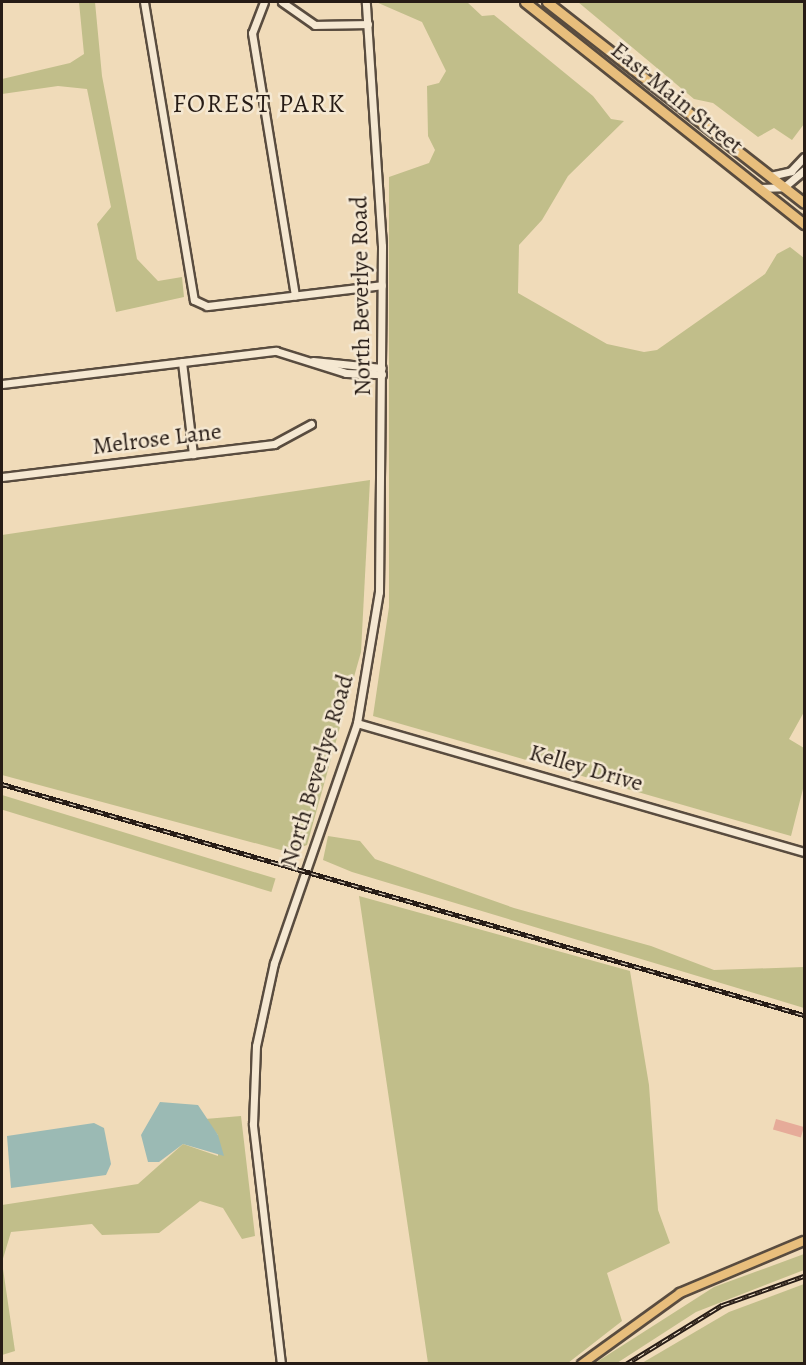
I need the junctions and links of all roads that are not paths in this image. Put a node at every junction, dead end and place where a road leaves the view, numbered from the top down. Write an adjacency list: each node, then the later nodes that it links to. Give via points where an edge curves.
1 (144, 2): 17 (street, via 192,296 198,304)
2 (264, 2): 17 (street, via 252,33)
3 (282, 2): 7 (street, via 315,25)
4 (366, 2): 7 (street, North Beverlye Road)
5 (525, 2): 13 (highway, East Main Street)
6 (546, 2): 10 (highway, East Main Street)
7 (368, 24): 16 (street, North Beverlye Road)
8 (804, 157): 10 (street, via 791,171)
9 (804, 170): 11 (street)
10 (770, 176): 12 (highway, East Main Street)
11 (797, 179): 12 (street); 14 (street)
12 (784, 187): 13 (street); 14 (highway, East Main Street)
13 (759, 188): 15 (highway, East Main Street)
14 (801, 200)
15 (804, 224)
16 (382, 285): 17 (street); 19 (street, North Beverlye Road)
17 (295, 295)
18 (182, 362): 19 (street, via 276,351 346,374); 20 (street); 22 (street)
19 (382, 371): 24 (street, North Beverlye Road, via 379,592)
20 (2, 384)
21 (311, 424): 22 (street, Melrose Lane, via 279,443)
22 (193, 454): 23 (street, Melrose Lane)
23 (2, 477)
24 (357, 723): 25 (street, Kelley Drive); 27 (street, North Beverlye Road, via 272,971 256,1047 254,1124)
25 (804, 852)
26 (804, 1241): 28 (main road, via 680,1293)
27 (281, 1364)
28 (582, 1364)

